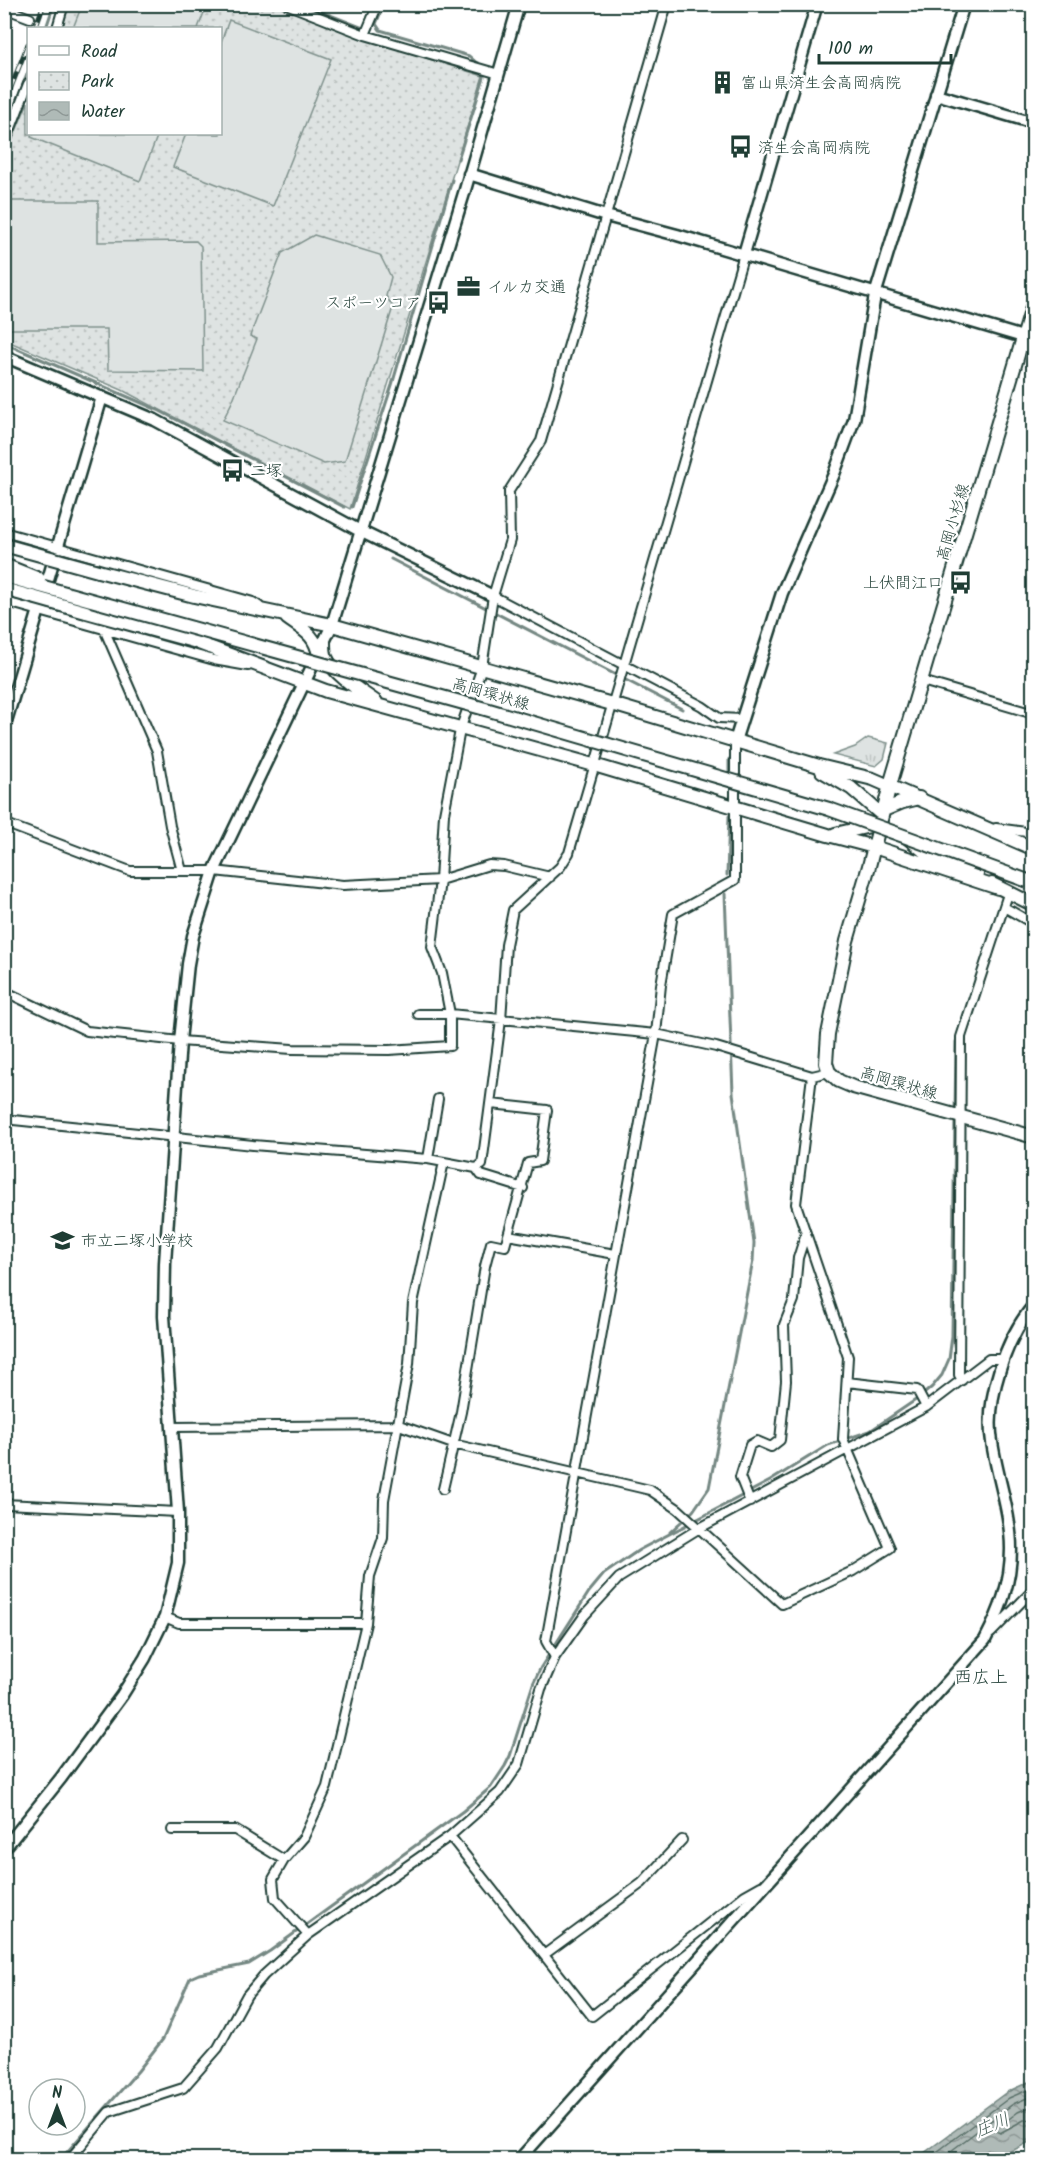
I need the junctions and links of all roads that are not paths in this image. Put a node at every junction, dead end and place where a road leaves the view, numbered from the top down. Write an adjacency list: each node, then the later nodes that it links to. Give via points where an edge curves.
1 (64, 4): 10 (street)
2 (286, 4): 11 (street)
3 (378, 4): 11 (street)
4 (519, 4): 12 (street)
5 (667, 4): 18 (street)
6 (817, 4): 19 (street)
7 (964, 4): 14 (street)
8 (4, 8): 9 (street)
9 (30, 18)
10 (57, 27)
11 (367, 30): 12 (street)
12 (499, 74): 17 (street)
13 (27, 87): 16 (street)
14 (936, 94): 15 (street); 20 (street)
15 (1034, 123)
16 (4, 146)
17 (469, 174): 18 (street); 26 (street)
18 (606, 216): 19 (street); 32 (street, via 541,441 509,491 510,540)
19 (744, 255): 20 (street); 41 (street)
20 (876, 295): 22 (street); 49 (street, via 854,420 782,593)
21 (1034, 301): 22 (main road, 高岡小杉線)
22 (1028, 337): 44 (main road, 高岡小杉線)
23 (4, 356): 24 (street)
24 (102, 397): 26 (street, via 155,420); 28 (street)
25 (4, 532): 28 (street)
26 (362, 532): 32 (street); 37 (street)
27 (4, 545): 36 (main road, bridge, via 194,596)
28 (58, 548): 35 (street); 36 (street, via 253,602)
29 (4, 565): 34 (main road, 高岡環状線, bridge)
30 (4, 576): 34 (main road, 高岡環状線, bridge)
31 (4, 589): 34 (main road, bridge)
32 (493, 596): 41 (street); 42 (street)
33 (4, 601): 35 (street)
34 (88, 606): 43 (main road); 69 (main road, 高岡環状線, bridge, via 489,710 830,809)
35 (40, 610): 38 (street); 50 (street)
36 (278, 614): 37 (main road); 40 (main road, via 308,633 316,642)
37 (332, 625): 39 (street); 42 (main road)
38 (104, 629): 43 (street, via 214,660); 65 (street, via 157,750)
39 (324, 642): 40 (street); 47 (main road, via 325,656 336,670)
40 (319, 655): 45 (street)
41 (622, 665): 46 (street); 49 (street, via 719,717)
42 (482, 667): 46 (main road); 51 (street)
43 (265, 669): 45 (main road)
44 (922, 681): 48 (street); 55 (main road, 高岡小杉線)
45 (306, 683): 47 (main road); 66 (street)
46 (612, 704): 52 (main road); 54 (street)
47 (387, 709): 51 (main road)
48 (1034, 714)
49 (742, 719): 52 (street)
50 (4, 728)
51 (460, 730): 54 (main road); 68 (street, via 444,814)
52 (735, 741): 53 (main road); 57 (street)
53 (811, 764): 55 (main road); 58 (main road, via 851,788)
54 (594, 765): 57 (main road); 67 (street, via 568,853)
55 (890, 785): 56 (main road); 58 (main road)
56 (919, 798): 58 (main road, via 903,802); 60 (main road)
57 (734, 807): 62 (main road); 78 (street, via 735,880 673,914)
58 (882, 817): 62 (main road); 64 (main road); 70 (main road, via 924,851)
59 (4, 823): 65 (street, via 130,871)
60 (982, 827): 61 (street); 63 (main road)
61 (1034, 832)
62 (828, 835): 64 (main road)
63 (1033, 846)
64 (874, 847): 70 (main road); 80 (main road, via 847,940 828,1034)
65 (182, 871): 66 (street)
66 (214, 871): 68 (street, via 343,885); 79 (street, via 193,936)
67 (550, 877): 68 (street, via 489,866); 77 (street, via 513,910 506,945)
68 (440, 880): 76 (street, via 432,947)
69 (1032, 883)
70 (1003, 891): 71 (main road); 72 (street)
71 (1034, 905)
72 (1004, 907): 73 (street); 84 (street, via 961,1037)
73 (1034, 924)
74 (4, 991): 79 (street, via 87,1031)
75 (418, 1014): 76 (street)
76 (450, 1014): 77 (street); 79 (street, via 450,1046 292,1049)
77 (501, 1020): 78 (street); 83 (street)
78 (656, 1034): 81 (street, via 716,1047); 94 (street)
79 (180, 1041): 86 (street)
80 (829, 1072): 81 (street); 84 (main road, 高岡環状線, via 853,1087)
81 (812, 1076): 92 (street, via 796,1204)
82 (438, 1099): 88 (street)
83 (491, 1104): 90 (street, via 482,1166); 91 (street, via 547,1110 540,1161 528,1163)
84 (960, 1116): 87 (main road, 高岡環状線); 97 (street)
85 (4, 1119): 86 (street)
86 (173, 1137): 88 (street); 101 (street, via 164,1316)
87 (1034, 1137)
88 (428, 1159): 89 (street)
89 (444, 1162): 90 (street); 100 (street, via 412,1303 409,1364)
90 (476, 1168): 91 (street, via 482,1175)
91 (523, 1188): 93 (street)
92 (806, 1233): 98 (street, via 848,1357); 106 (street, via 798,1258 794,1300 784,1324 786,1381 780,1440 771,1447 757,1441 750,1445 740,1477)
93 (508, 1235): 94 (street); 102 (street, via 505,1246 491,1244 485,1266)
94 (615, 1254): 104 (street)
95 (1034, 1305): 96 (street)
96 (1004, 1359): 97 (street, via 989,1359); 113 (street, via 992,1408 991,1439 1009,1529 1010,1571 999,1614)
97 (962, 1380): 99 (street)
98 (847, 1382): 99 (street, via 917,1390); 103 (street, via 843,1440)
99 (927, 1407): 103 (street)
100 (399, 1425): 101 (street); 102 (street); 112 (street, via 384,1500 383,1538 370,1576)
101 (172, 1427): 108 (street)
102 (453, 1444): 104 (street); 105 (street)
103 (847, 1449): 106 (street); 109 (street, via 890,1548 853,1571 782,1604)
104 (576, 1472): 109 (street, via 650,1490); 114 (street, via 546,1641)
105 (443, 1489)
106 (750, 1502): 109 (street)
107 (4, 1504): 108 (street)
108 (178, 1512): 111 (street, via 178,1563)
109 (698, 1529): 114 (street, via 619,1578 584,1616)
110 (1034, 1589): 113 (street)
111 (165, 1617): 112 (street, via 179,1623); 118 (street, via 122,1695)
112 (366, 1623): 119 (street, via 327,1787 304,1837)
113 (985, 1640): 120 (street)
114 (555, 1657): 116 (street, via 541,1689 519,1764 500,1792)
115 (172, 1830): 119 (street, via 235,1830)
116 (450, 1836): 121 (street); 122 (street)
117 (682, 1840): 122 (street, via 642,1883)
118 (4, 1849)
119 (284, 1860): 121 (street, via 273,1879 275,1898)
120 (770, 1882): 122 (street, via 745,1895 592,2016); 124 (street)
121 (308, 1935): 123 (street, via 247,1995 218,2048 183,2088 109,2112)
122 (545, 1954)
123 (69, 2160)
124 (519, 2160)

